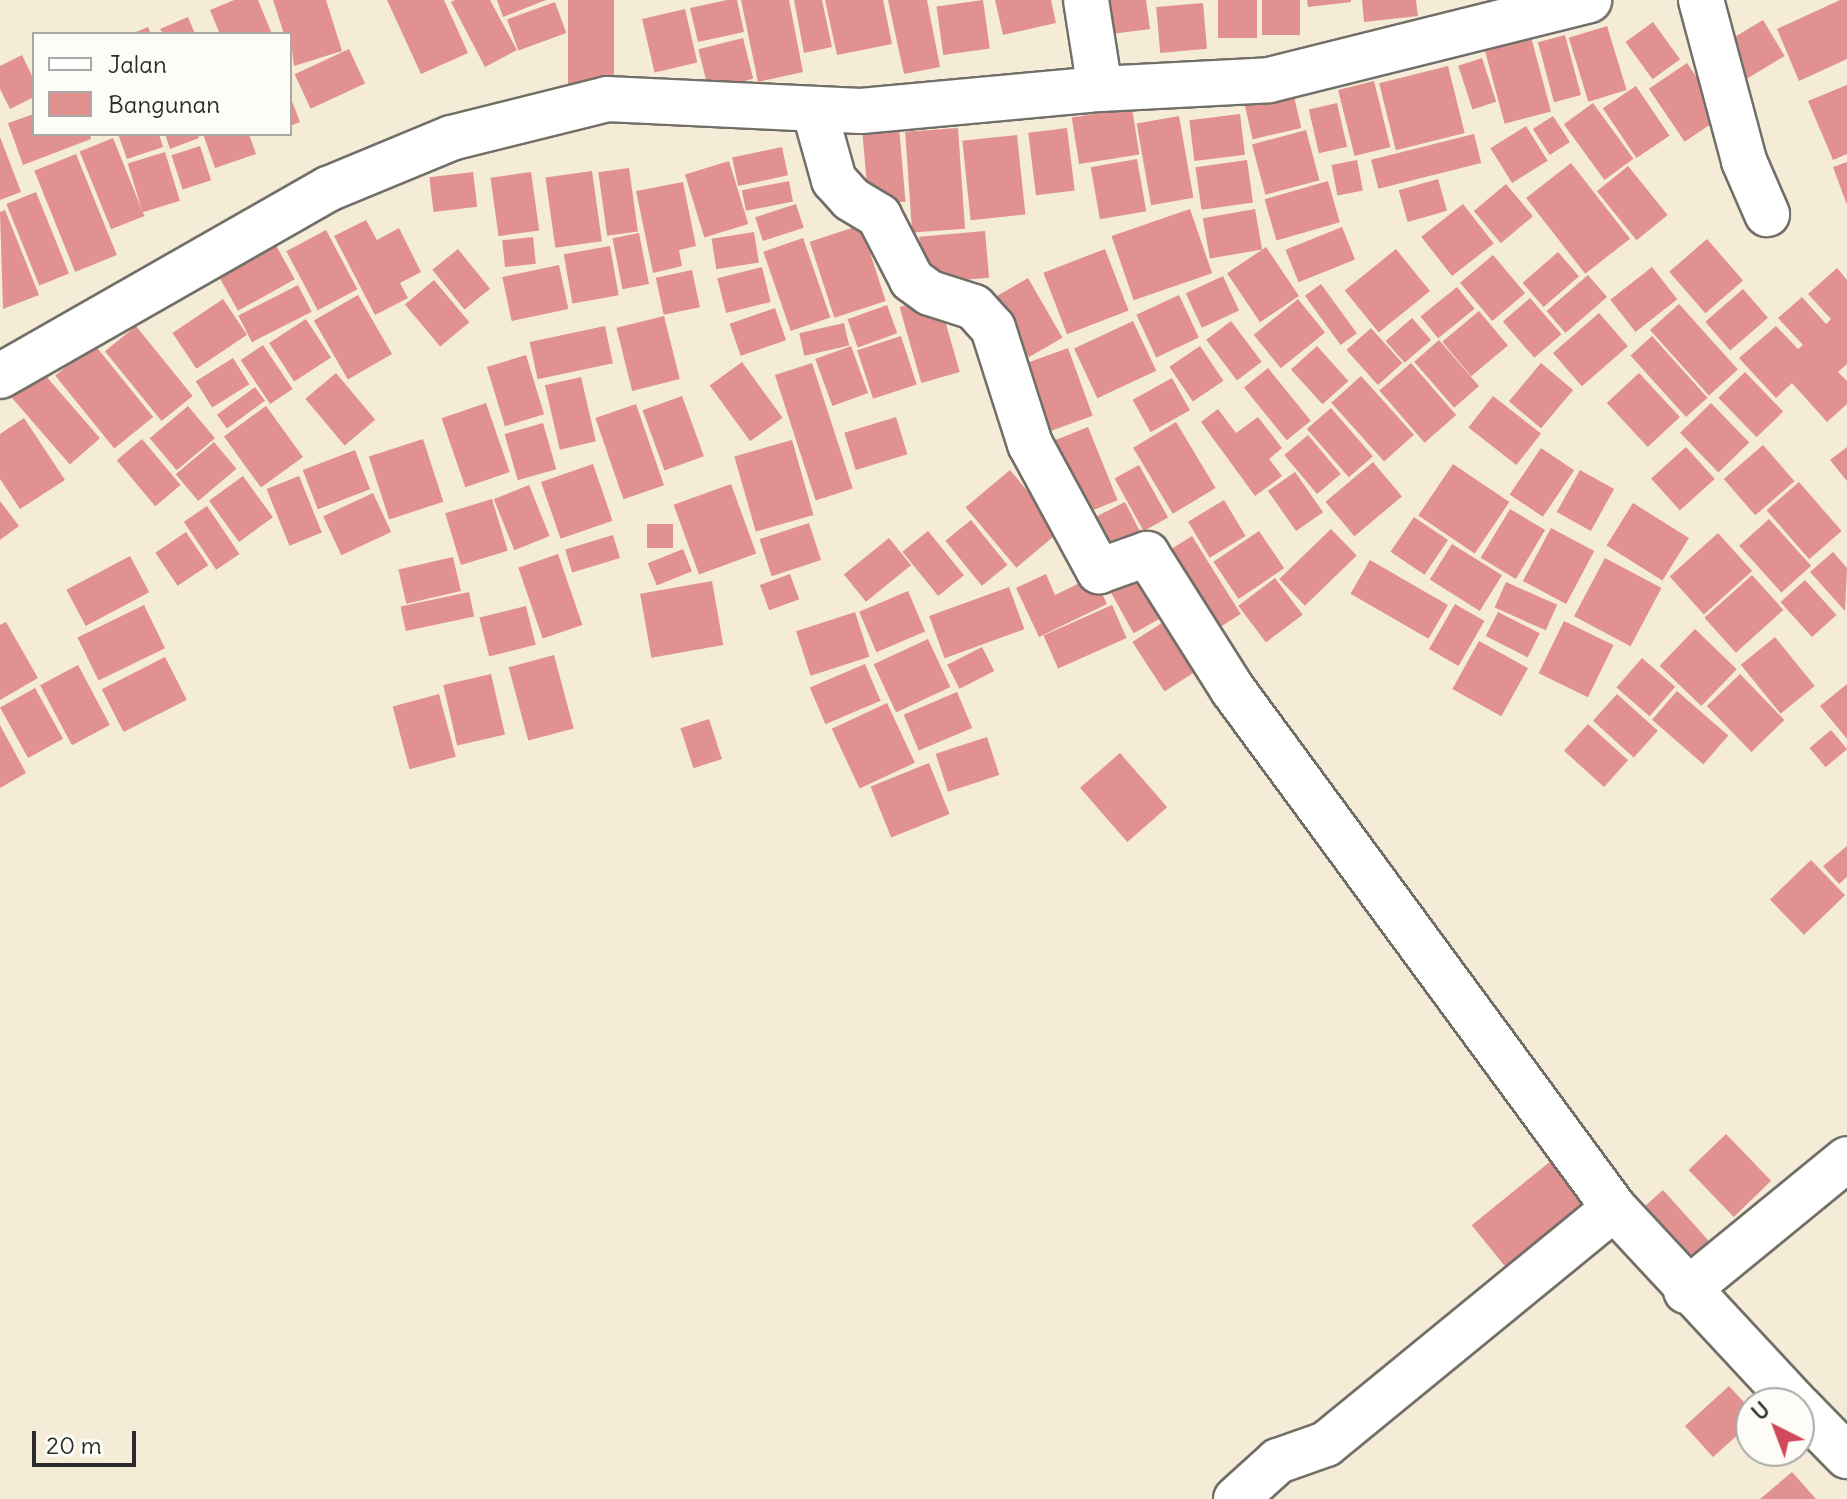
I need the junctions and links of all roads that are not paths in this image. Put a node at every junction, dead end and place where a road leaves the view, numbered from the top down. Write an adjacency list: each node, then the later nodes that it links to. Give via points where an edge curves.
1 (1086, 0): 4 (street)
2 (1589, 0): 4 (street, via 1269,80)
3 (1701, 0): 6 (street, via 1744,161)
4 (1100, 89): 5 (street, via 861,111)
5 (814, 109): 7 (street, via 607,99 451,138 328,189); 9 (street, via 834,180 851,199 879,216 912,280 930,293 974,307 993,328 1030,444 1099,571 1147,554 1233,690)
6 (1767, 214)
7 (0, 376)
8 (1847, 1159): 10 (street)
9 (1614, 1208): 10 (street); 14 (street, via 1326,1444 1278,1461)
10 (1686, 1291): 11 (street)
11 (1779, 1387)
12 (1815, 1423): 13 (street)
13 (1847, 1456)
14 (1236, 1499)

